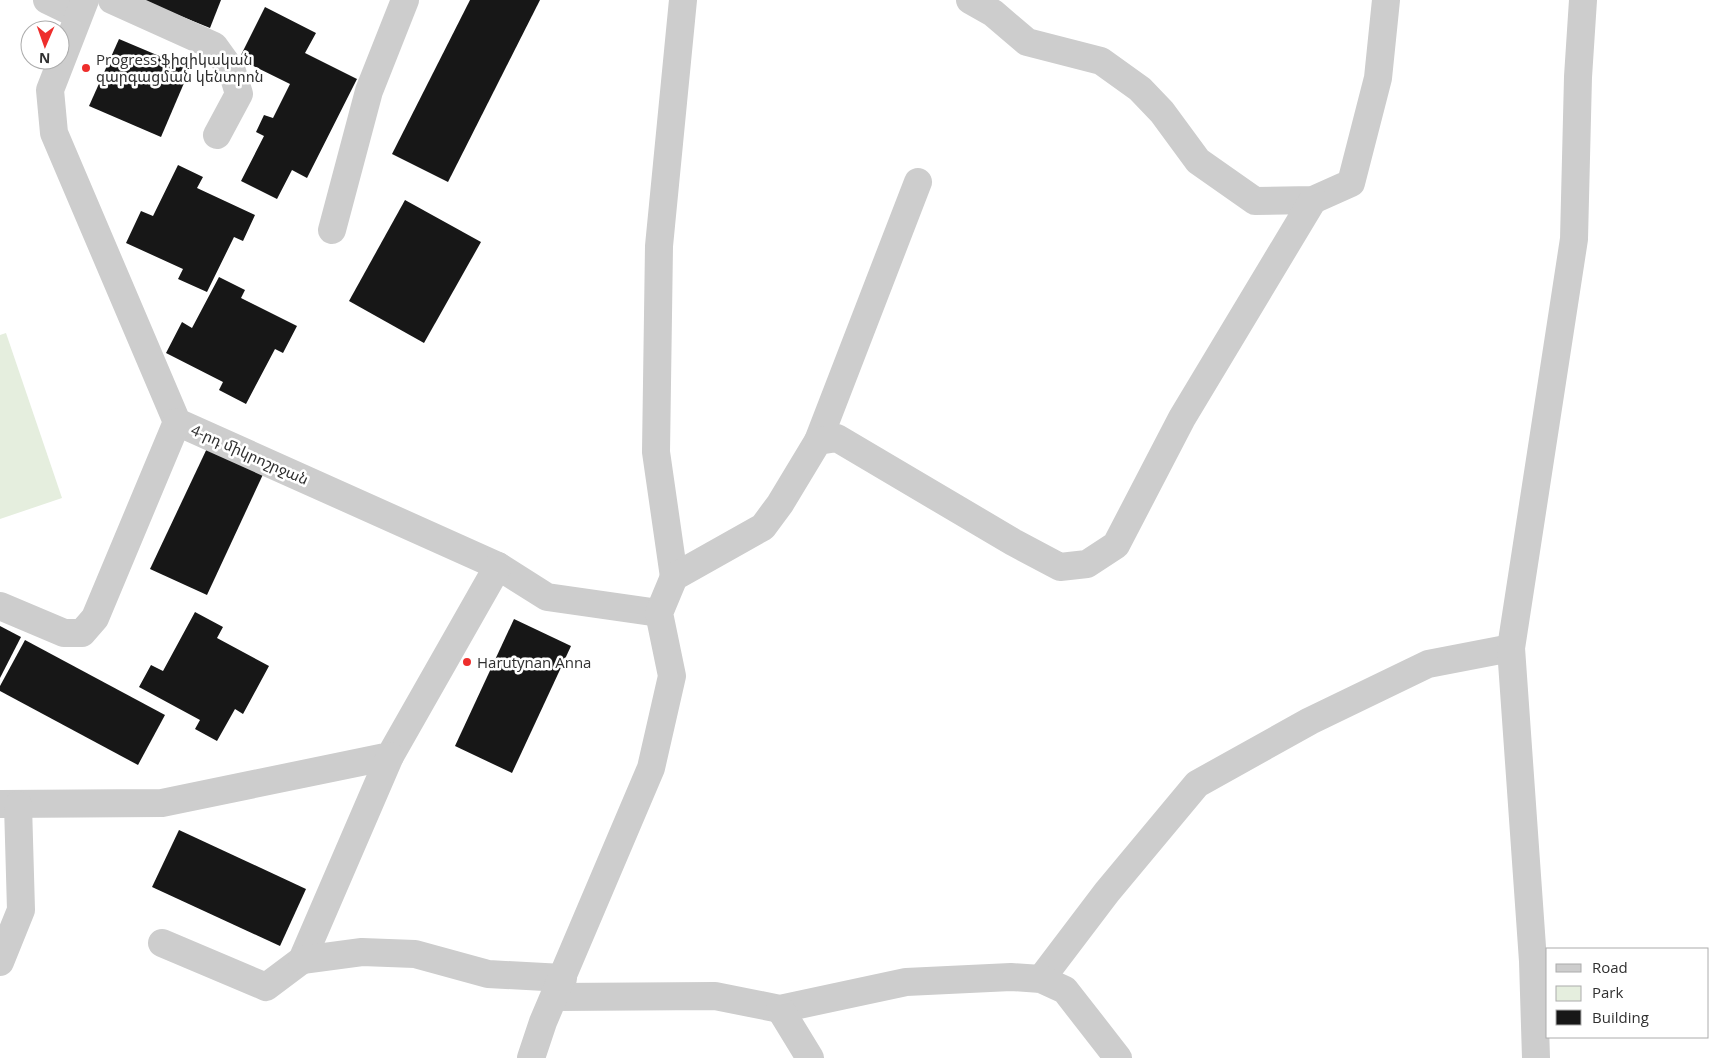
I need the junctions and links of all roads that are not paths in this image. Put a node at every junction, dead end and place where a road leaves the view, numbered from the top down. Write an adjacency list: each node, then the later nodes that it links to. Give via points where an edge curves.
1 (47, 0): 8 (street)
2 (112, 0): 9 (street, via 214,46 232,71 239,94)
3 (405, 0): 12 (street, via 369,91)
4 (683, 0): 16 (street, via 659,246 656,452)
5 (1386, 0): 11 (street, via 1378,78 1351,183)
6 (1584, 0): 19 (street, via 1578,77 1574,239)
7 (981, 6): 11 (street, via 1028,42 1101,61 1140,89 1198,160 1255,201)
8 (82, 7): 13 (street, 4-րդ միկրոշրջան, via 50,90 54,133)
9 (217, 135)
10 (918, 182): 14 (street)
11 (1314, 200): 14 (street, via 1182,418 1116,545 1087,564 1060,567 838,438)
12 (332, 230)
13 (177, 422): 15 (street, 4-րդ միկրոշրջան); 17 (street, via 95,618 82,633 64,633)
14 (818, 441): 16 (street, via 763,526)
15 (498, 566): 18 (street, 4-րդ միկրոշրջան, via 547,597); 20 (street)
16 (674, 577): 18 (street)
17 (0, 606)
18 (659, 613): 26 (street, via 672,676 651,768)
19 (1511, 648): 25 (street, via 1428,664 1310,721 1198,784 1107,892); 31 (street, via 1533,961)
20 (390, 756): 21 (street, via 162,803); 23 (street)
21 (9, 805): 24 (street, via 21,910)
22 (162, 943): 23 (street, via 266,987)
23 (302, 960): 26 (street, via 362,952 416,954 488,974)
24 (0, 962)
25 (1041, 979): 27 (street, via 1011,977 906,982); 30 (street, via 1065,990)
26 (559, 987): 27 (street, via 715,996); 28 (street)
27 (780, 1009): 29 (street)
28 (531, 1058)
29 (810, 1058)
30 (1118, 1058)
31 (1536, 1058)

